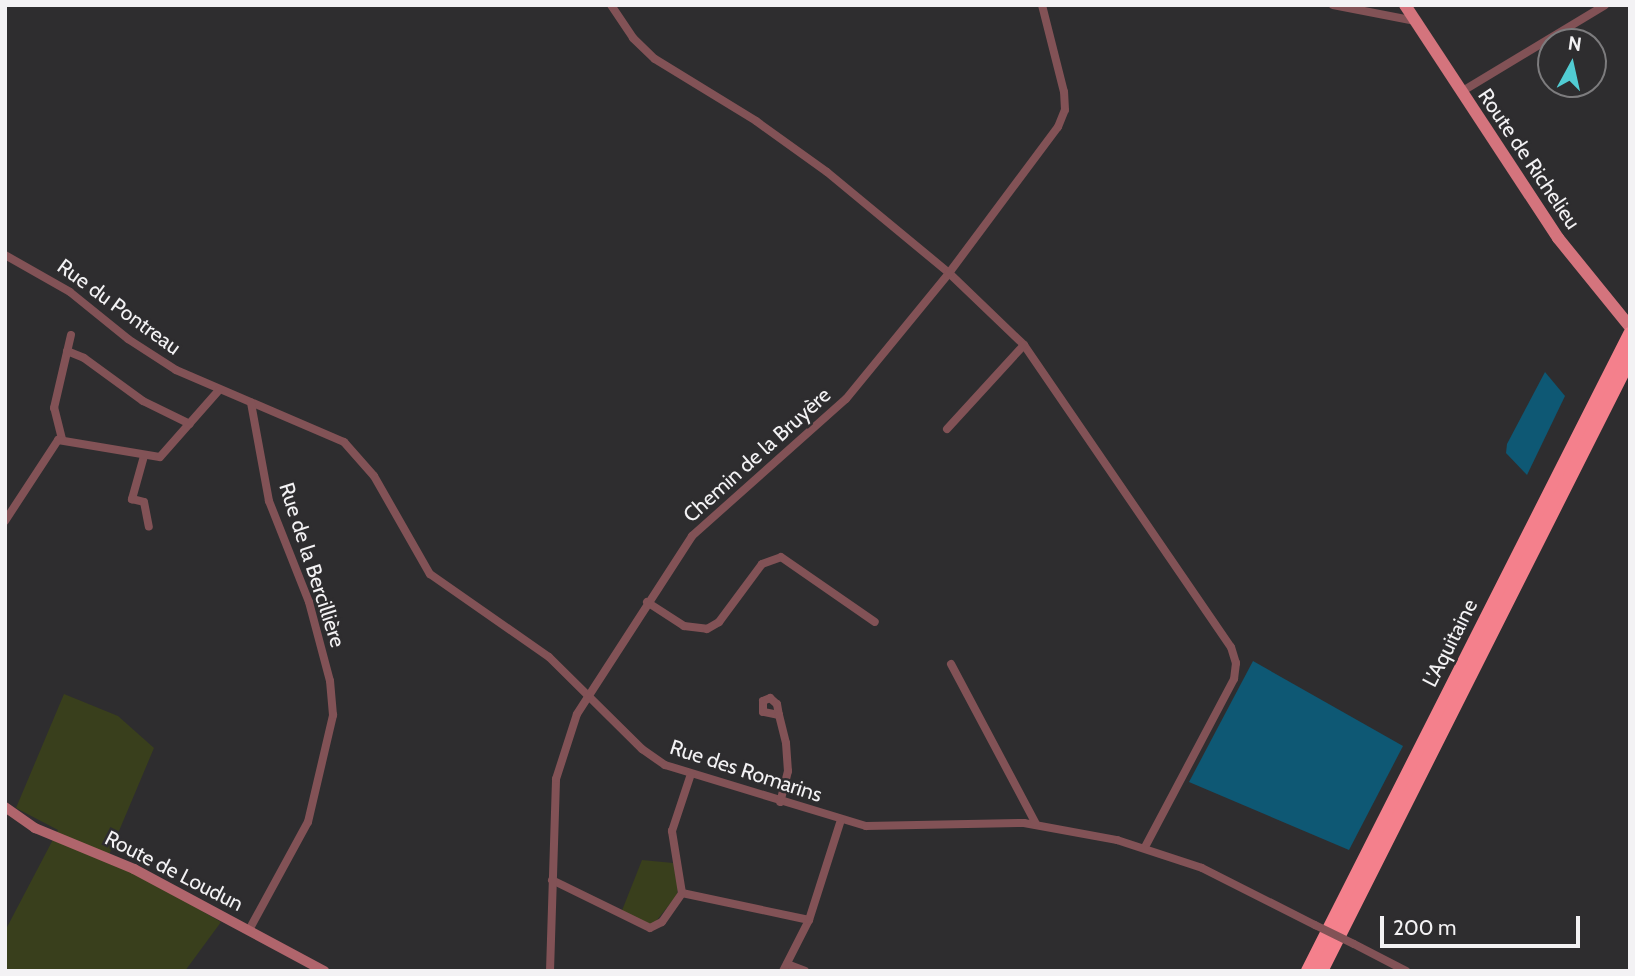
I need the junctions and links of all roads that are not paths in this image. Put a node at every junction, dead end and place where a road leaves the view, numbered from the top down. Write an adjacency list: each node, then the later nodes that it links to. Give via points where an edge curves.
1 (611, 5): 9 (street, via 633,38 655,59 800,152)
2 (1042, 5): 9 (street, Chemin de la Bruyère, via 1064,92 1063,119)
3 (1333, 5): 6 (street)
4 (1405, 5): 6 (main road, Route de Richelieu)
5 (1605, 5): 7 (street)
6 (1415, 21): 7 (main road, Route de Richelieu)
7 (1461, 92): 10 (main road, Route de Richelieu, via 1558,238)
8 (5, 255): 16 (street, Rue du Pontreau, via 70,292 162,362)
9 (949, 273): 13 (street); 24 (street, Chemin de la Bruyère, via 846,399 702,525)
10 (1630, 327)
11 (1630, 334): 43 (highway, L'Aquitaine)
12 (71, 335): 14 (street)
13 (1024, 345): 19 (street); 34 (street, via 1235,655 1234,678)
14 (67, 351): 18 (street, via 143,401); 20 (street, via 54,408)
15 (1630, 358): 44 (highway, L'Aquitaine)
16 (219, 390): 17 (street, Rue du Pontreau); 18 (street)
17 (251, 404): 27 (street, Rue des Romarins, via 344,442 374,476 430,574 541,651); 38 (street, Rue de la Bercillière, via 269,500 312,609 330,681 333,715 308,822)
18 (190, 424): 21 (street, via 164,455)
19 (947, 429)
20 (62, 439): 21 (street); 22 (street)
21 (144, 456): 23 (street, via 132,499 144,502)
22 (5, 521)
23 (149, 527)
24 (647, 602): 25 (street, via 684,626 707,629 719,622 762,564 781,557); 27 (street, Chemin de la Bruyère)
25 (876, 622)
26 (951, 664): 33 (street)
27 (589, 695): 29 (street, Rue des Romarins, via 649,755); 35 (street, Chemin de la Bruyère, via 571,727 555,779)
28 (779, 715): 30 (street, via 788,762)
29 (691, 774): 30 (street, Rue des Romarins); 36 (street, via 672,831)
30 (780, 802): 32 (street, Rue des Romarins)
31 (5, 807): 38 (main road, Route de Loudun, via 47,833 117,860)
32 (841, 820): 33 (street, Rue des Romarins, via 880,827); 37 (street)
33 (1036, 824): 34 (street, Rue des Romarins)
34 (1146, 847): 45 (street, Rue des Romarins, bridge, via 1202,869)
35 (552, 880): 36 (street, via 650,928 662,922); 41 (street, Chemin de la Bruyère)
36 (682, 893): 37 (street)
37 (809, 920): 39 (street)
38 (249, 930): 40 (main road, Route de Loudun)
39 (785, 968): 42 (street)
40 (324, 971)
41 (550, 971)
42 (805, 971)
43 (1308, 971)
44 (1321, 971)
45 (1406, 971)

